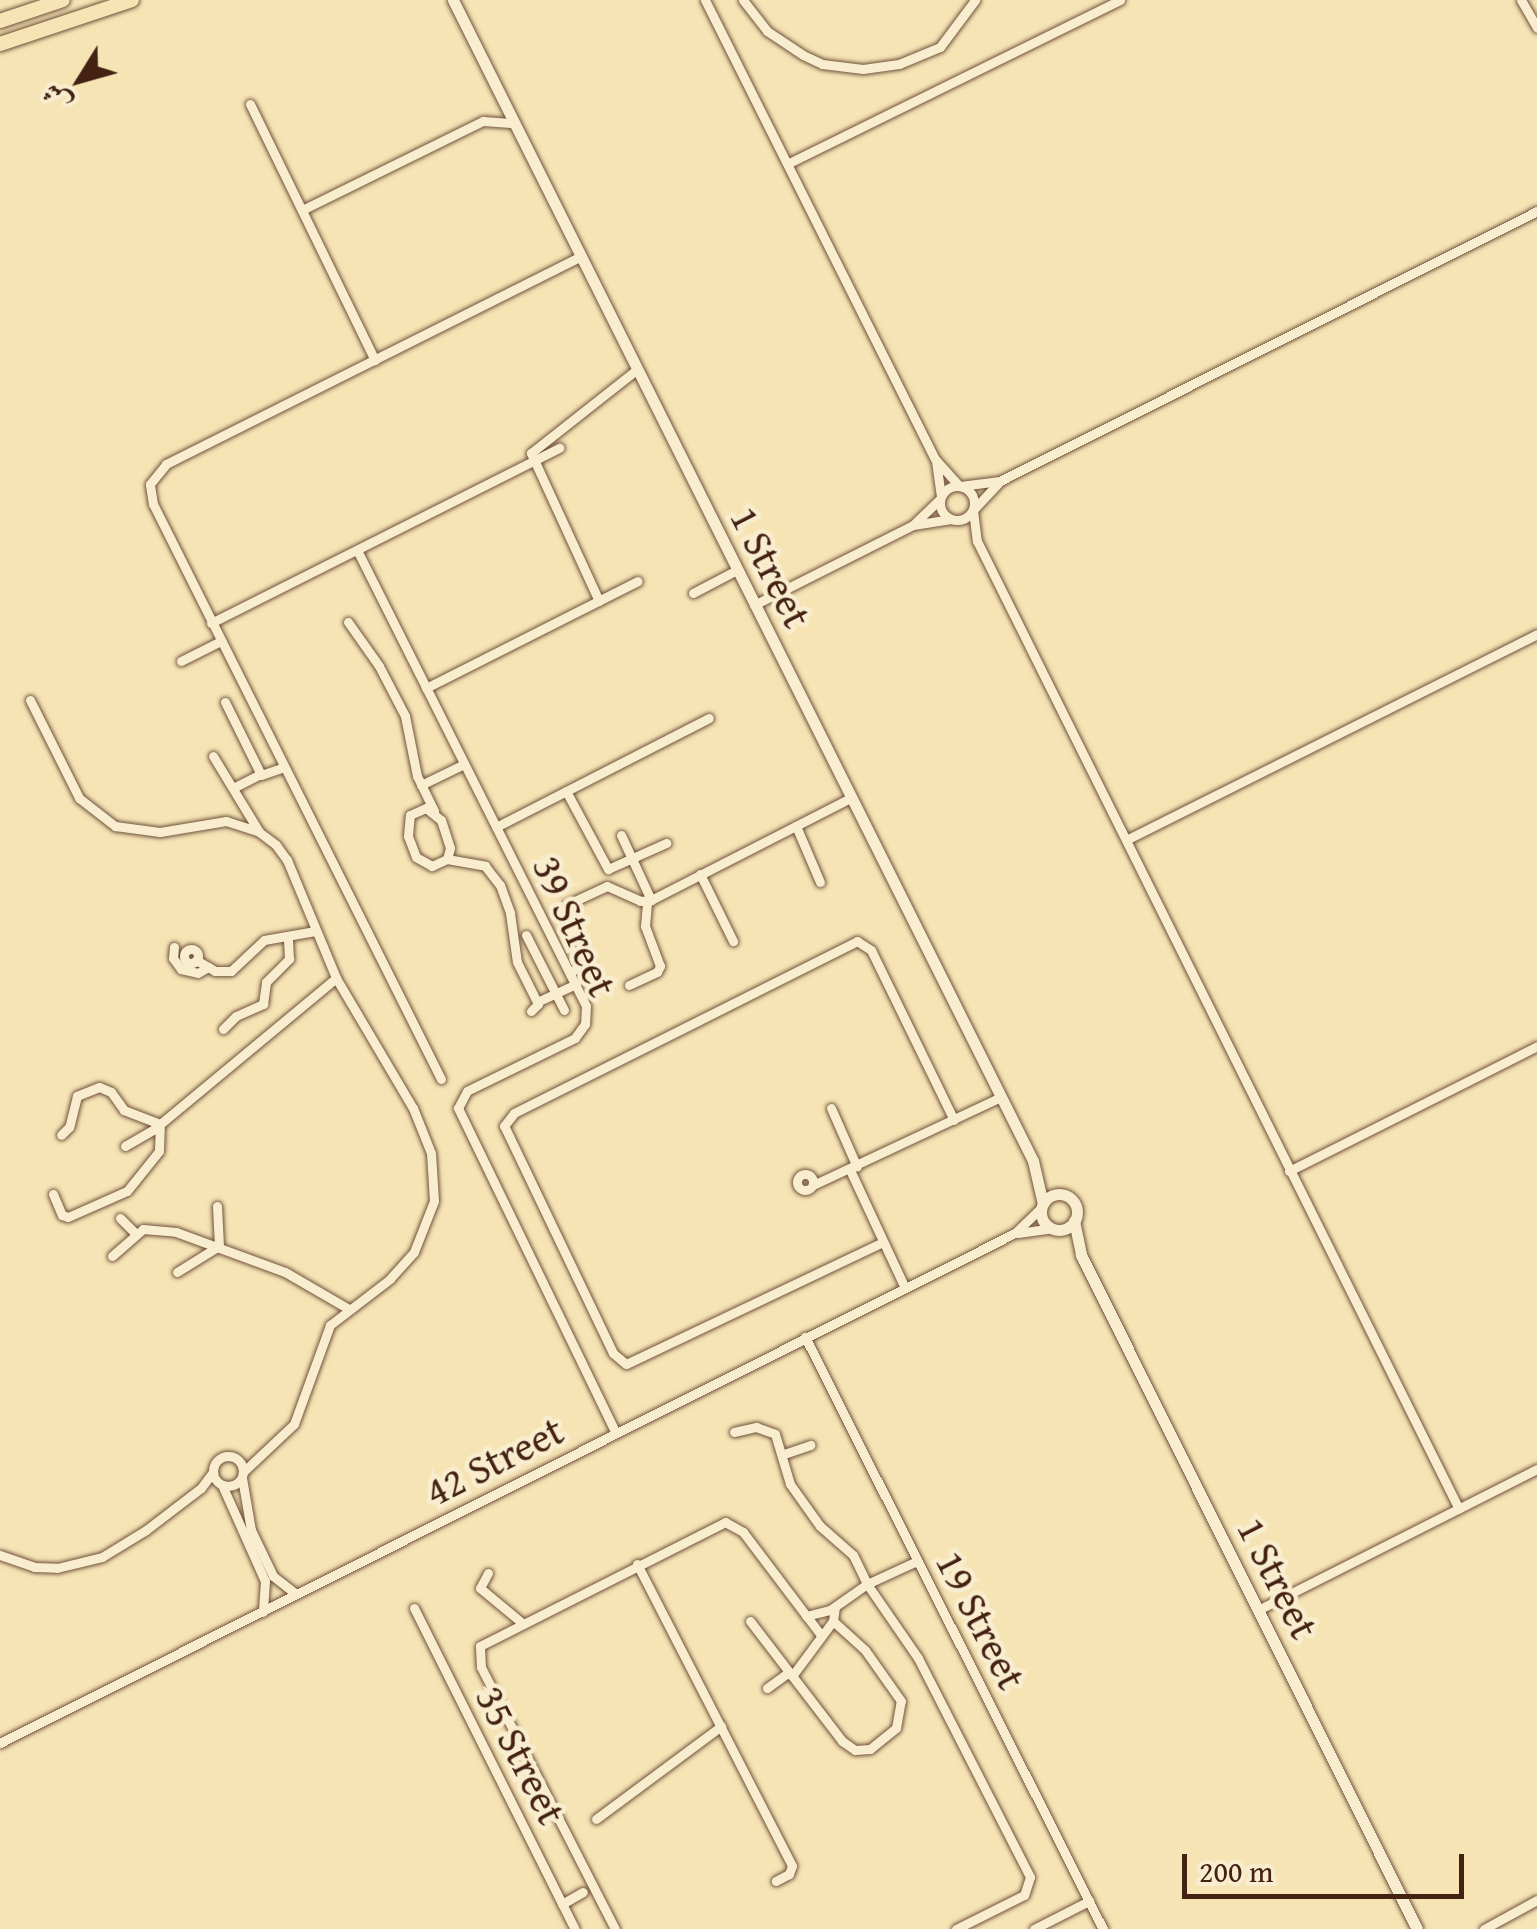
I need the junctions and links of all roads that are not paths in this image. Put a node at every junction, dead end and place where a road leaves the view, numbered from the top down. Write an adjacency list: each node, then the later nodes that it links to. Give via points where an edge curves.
1 (64, 0): 9 (main road)
2 (132, 0): 11 (main road)
3 (453, 0): 13 (street, 1 Street)
4 (704, 0): 14 (street)
5 (742, 0): 6 (street, via 767,30 803,56 863,69 940,48)
6 (974, 0)
7 (1120, 0): 14 (street)
8 (1521, 0): 10 (street)
9 (0, 21)
10 (1537, 28)
11 (0, 44)
12 (250, 104): 15 (street)
13 (514, 123): 15 (street, via 483,121); 17 (street, 1 Street)
14 (789, 163): 21 (street)
15 (302, 210): 18 (street)
16 (1537, 211): 23 (street)
17 (580, 257): 18 (street); 19 (street, 1 Street)
18 (375, 360): 37 (street, via 162,466 152,477 150,498)
19 (636, 370): 22 (street, via 536,446); 31 (street, 1 Street)
20 (559, 448): 22 (street)
21 (935, 459): 24 (street); 25 (street)
22 (532, 462): 30 (street); 34 (street)
23 (1000, 481): 24 (street); 26 (street)
24 (960, 486): 25 (street); 26 (street, via 972,494)
25 (941, 497): 27 (street); 28 (street)
26 (974, 509): 27 (street, via 964,519); 29 (street)
27 (951, 519): 28 (street); 29 (street)
28 (913, 525): 35 (street)
29 (977, 541): 59 (street)
30 (356, 550): 37 (street); 41 (street, 39 Street)
31 (736, 570): 33 (street); 35 (street, 1 Street)
32 (638, 582): 34 (street)
33 (693, 593)
34 (599, 601): 41 (street)
35 (754, 605): 52 (street, 1 Street)
36 (348, 622): 49 (street, via 405,716)
37 (212, 623): 39 (street)
38 (1537, 634): 59 (street)
39 (221, 641): 40 (street); 47 (street)
40 (181, 662)
41 (426, 688): 46 (street, 39 Street)
42 (30, 700): 57 (street, via 79,798 115,826 160,832 226,822)
43 (225, 702): 48 (street)
44 (709, 718): 51 (street)
45 (213, 756): 50 (street)
46 (464, 764): 49 (street); 56 (street, 39 Street)
47 (284, 767): 48 (street); 79 (street)
48 (260, 774): 50 (street)
49 (421, 785): 53 (street); 54 (street)
50 (235, 786): 57 (street)
51 (566, 791): 56 (street); 62 (street, via 606,868)
52 (850, 798): 55 (street); 80 (street, 1 Street)
53 (434, 811): 54 (street); 61 (street, via 447,833)
54 (410, 815): 61 (street, via 416,857 432,866)
55 (796, 826): 63 (street); 64 (street)
56 (496, 827): 71 (street, 39 Street)
57 (259, 832): 66 (street, via 287,860)
58 (621, 835): 62 (street)
59 (1128, 839): 88 (street)
60 (666, 843): 62 (street)
61 (448, 859): 75 (street, via 474,861 494,874 534,1006)
62 (632, 860): 65 (street)
63 (700, 874): 65 (street); 69 (street)
64 (820, 882)
65 (649, 900): 71 (street, via 607,886 566,905 589,962); 74 (street, via 645,926 660,966)
66 (316, 931): 68 (street); 72 (street)
67 (526, 935): 75 (street)
68 (288, 936): 70 (street, via 264,940 230,972); 77 (street, via 289,958 266,982 263,1004)
69 (733, 940)
70 (208, 967): 70 (street, via 198,973 181,969 173,946 194,950)
71 (570, 972): 73 (street, 39 Street)
72 (336, 978): 83 (street); 105 (street, via 424,1129 435,1177 430,1219 414,1252 390,1279)
73 (576, 984): 75 (street); 108 (street, 39 Street, via 586,1006 581,1032 467,1090 459,1114)
74 (630, 984)
75 (555, 993): 76 (street)
76 (564, 1010)
77 (223, 1029)
78 (1537, 1046): 88 (street)
79 (441, 1079)
80 (1001, 1097): 82 (street); 86 (street, 1 Street)
81 (830, 1108): 87 (street)
82 (954, 1120): 87 (street); 99 (street, via 871,950 857,942 514,1113 504,1126 613,1354 626,1364)
83 (160, 1124): 84 (street, via 124,1110 106,1088 91,1088 77,1096 69,1127); 85 (street); 90 (street, via 158,1155 127,1191 66,1218)
84 (60, 1135)
85 (124, 1146)
86 (1033, 1161): 91 (street, 1 Street); 92 (street, 1 Street)
87 (853, 1168): 89 (street); 99 (street)
88 (1289, 1171): 118 (street)
89 (813, 1185)
90 (53, 1194)
91 (1061, 1194): 92 (street); 95 (street, via 1074,1202)
92 (1043, 1205): 96 (street, via 1042,1218); 97 (street, 42 Street)
93 (217, 1206): 100 (street)
94 (120, 1218): 98 (street)
95 (1074, 1221): 96 (street); 102 (street, 1 Street)
96 (1054, 1228): 97 (street, 42 Street); 102 (street, 1 Street)
97 (1015, 1233): 104 (street, 42 Street)
98 (136, 1234): 100 (street, via 162,1230); 101 (street)
99 (883, 1242): 104 (street)
100 (219, 1246): 103 (street); 105 (street, via 285,1272)
101 (112, 1256)
102 (1080, 1256): 127 (street, 1 Street)
103 (177, 1272)
104 (905, 1288): 106 (street, 42 Street)
105 (347, 1308): 111 (street, via 322,1339 294,1424)
106 (805, 1337): 108 (street, 42 Street); 120 (street, 19 Street)
107 (734, 1432): 110 (street, via 769,1429)
108 (616, 1433): 124 (street, 42 Street)
109 (810, 1444): 110 (street)
110 (784, 1454): 123 (street, via 790,1484 820,1526 853,1555)
111 (259, 1456): 112 (street); 115 (street)
112 (238, 1460): 114 (street, via 220,1459); 115 (street)
113 (1537, 1470): 118 (street)
114 (214, 1472): 116 (street); 117 (street)
115 (243, 1475): 116 (street, via 232,1486); 124 (street, via 244,1510 255,1540 273,1576)
116 (220, 1484): 117 (street); 128 (street, via 264,1580)
117 (201, 1488): 119 (street, via 91,1561 34,1567)
118 (1459, 1508): 127 (street)
119 (0, 1555)
120 (917, 1561): 123 (street); 142 (street, 19 Street)
121 (637, 1564): 129 (street, via 718,1524 732,1524); 132 (street); 136 (street)
122 (488, 1573): 132 (street, via 480,1588)
123 (866, 1584): 125 (street); 146 (street, via 918,1658 1030,1877 1024,1895)
124 (296, 1594): 128 (street, 42 Street)
125 (835, 1606): 129 (street); 131 (street)
126 (414, 1608): 143 (street, 35 Street)
127 (1258, 1610): 149 (street, 1 Street)
128 (263, 1612): 137 (street, 42 Street)
129 (806, 1616): 133 (street)
130 (750, 1621): 134 (street)
131 (833, 1621): 133 (street); 134 (street, via 856,1639 898,1694 903,1708 896,1728 870,1749 848,1746)
132 (520, 1622): 140 (street, via 485,1640 478,1660)
133 (821, 1636): 134 (street)
134 (790, 1674): 135 (street)
135 (767, 1688)
136 (721, 1726): 138 (street); 139 (street, via 792,1866)
137 (0, 1743)
138 (596, 1820)
139 (776, 1880)
140 (588, 1890): 143 (street); 145 (street)
141 (1537, 1900): 150 (street)
142 (1089, 1901): 147 (street); 148 (street, 19 Street)
143 (562, 1904): 144 (street, 35 Street)
144 (575, 1929)
145 (614, 1929)
146 (956, 1929)
147 (1034, 1929)
148 (1103, 1929)
149 (1417, 1929)
150 (1484, 1929)

